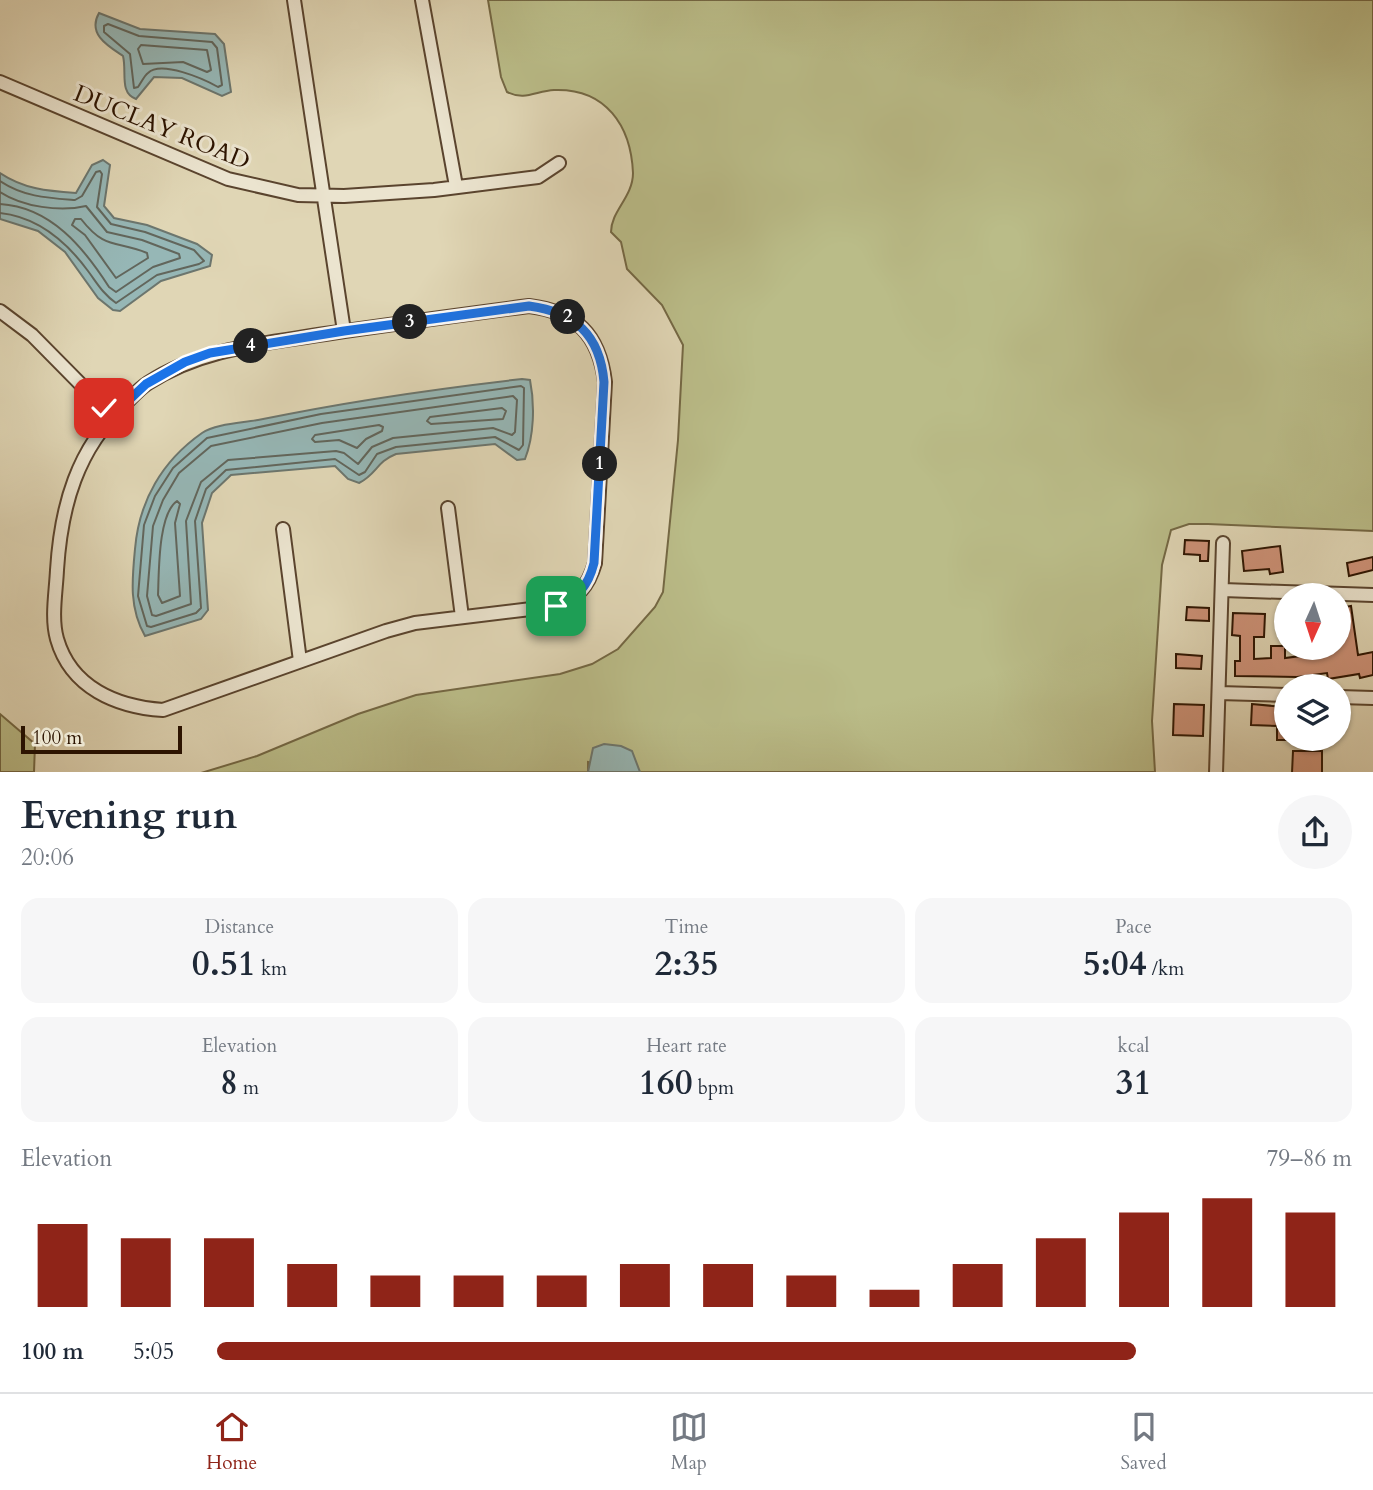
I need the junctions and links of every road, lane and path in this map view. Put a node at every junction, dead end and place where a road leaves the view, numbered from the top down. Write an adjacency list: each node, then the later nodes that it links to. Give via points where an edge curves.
1 (294, 0): 6 (street)
2 (422, 0): 5 (street)
3 (0, 82): 6 (street, DUCLAY ROAD, via 228,179 287,193)
4 (559, 163): 5 (street, DUCLAY ROAD, via 538,177)
5 (456, 186): 6 (street, DUCLAY ROAD)
6 (325, 196): 8 (street)
7 (0, 311): 9 (street, via 32,335)
8 (344, 331): 9 (street, via 238,348 185,362 146,384); 15 (street, via 529,306 569,317 595,343 604,382 594,563 583,591 556,606)
9 (112, 416): 16 (street, via 90,444 63,513 55,614 57,639 72,668 91,689 116,702 163,710)
10 (448, 508): 15 (street)
11 (283, 529): 16 (street)
12 (1223, 543): 13 (street)
13 (1223, 590): 14 (street); 17 (street)
14 (1373, 595)
15 (462, 617): 16 (street, via 386,631)
16 (300, 662)
17 (1219, 693): 18 (street); 21 (street)
18 (1274, 695)
19 (1351, 697): 20 (street)
20 (1373, 698)
21 (1216, 772)

